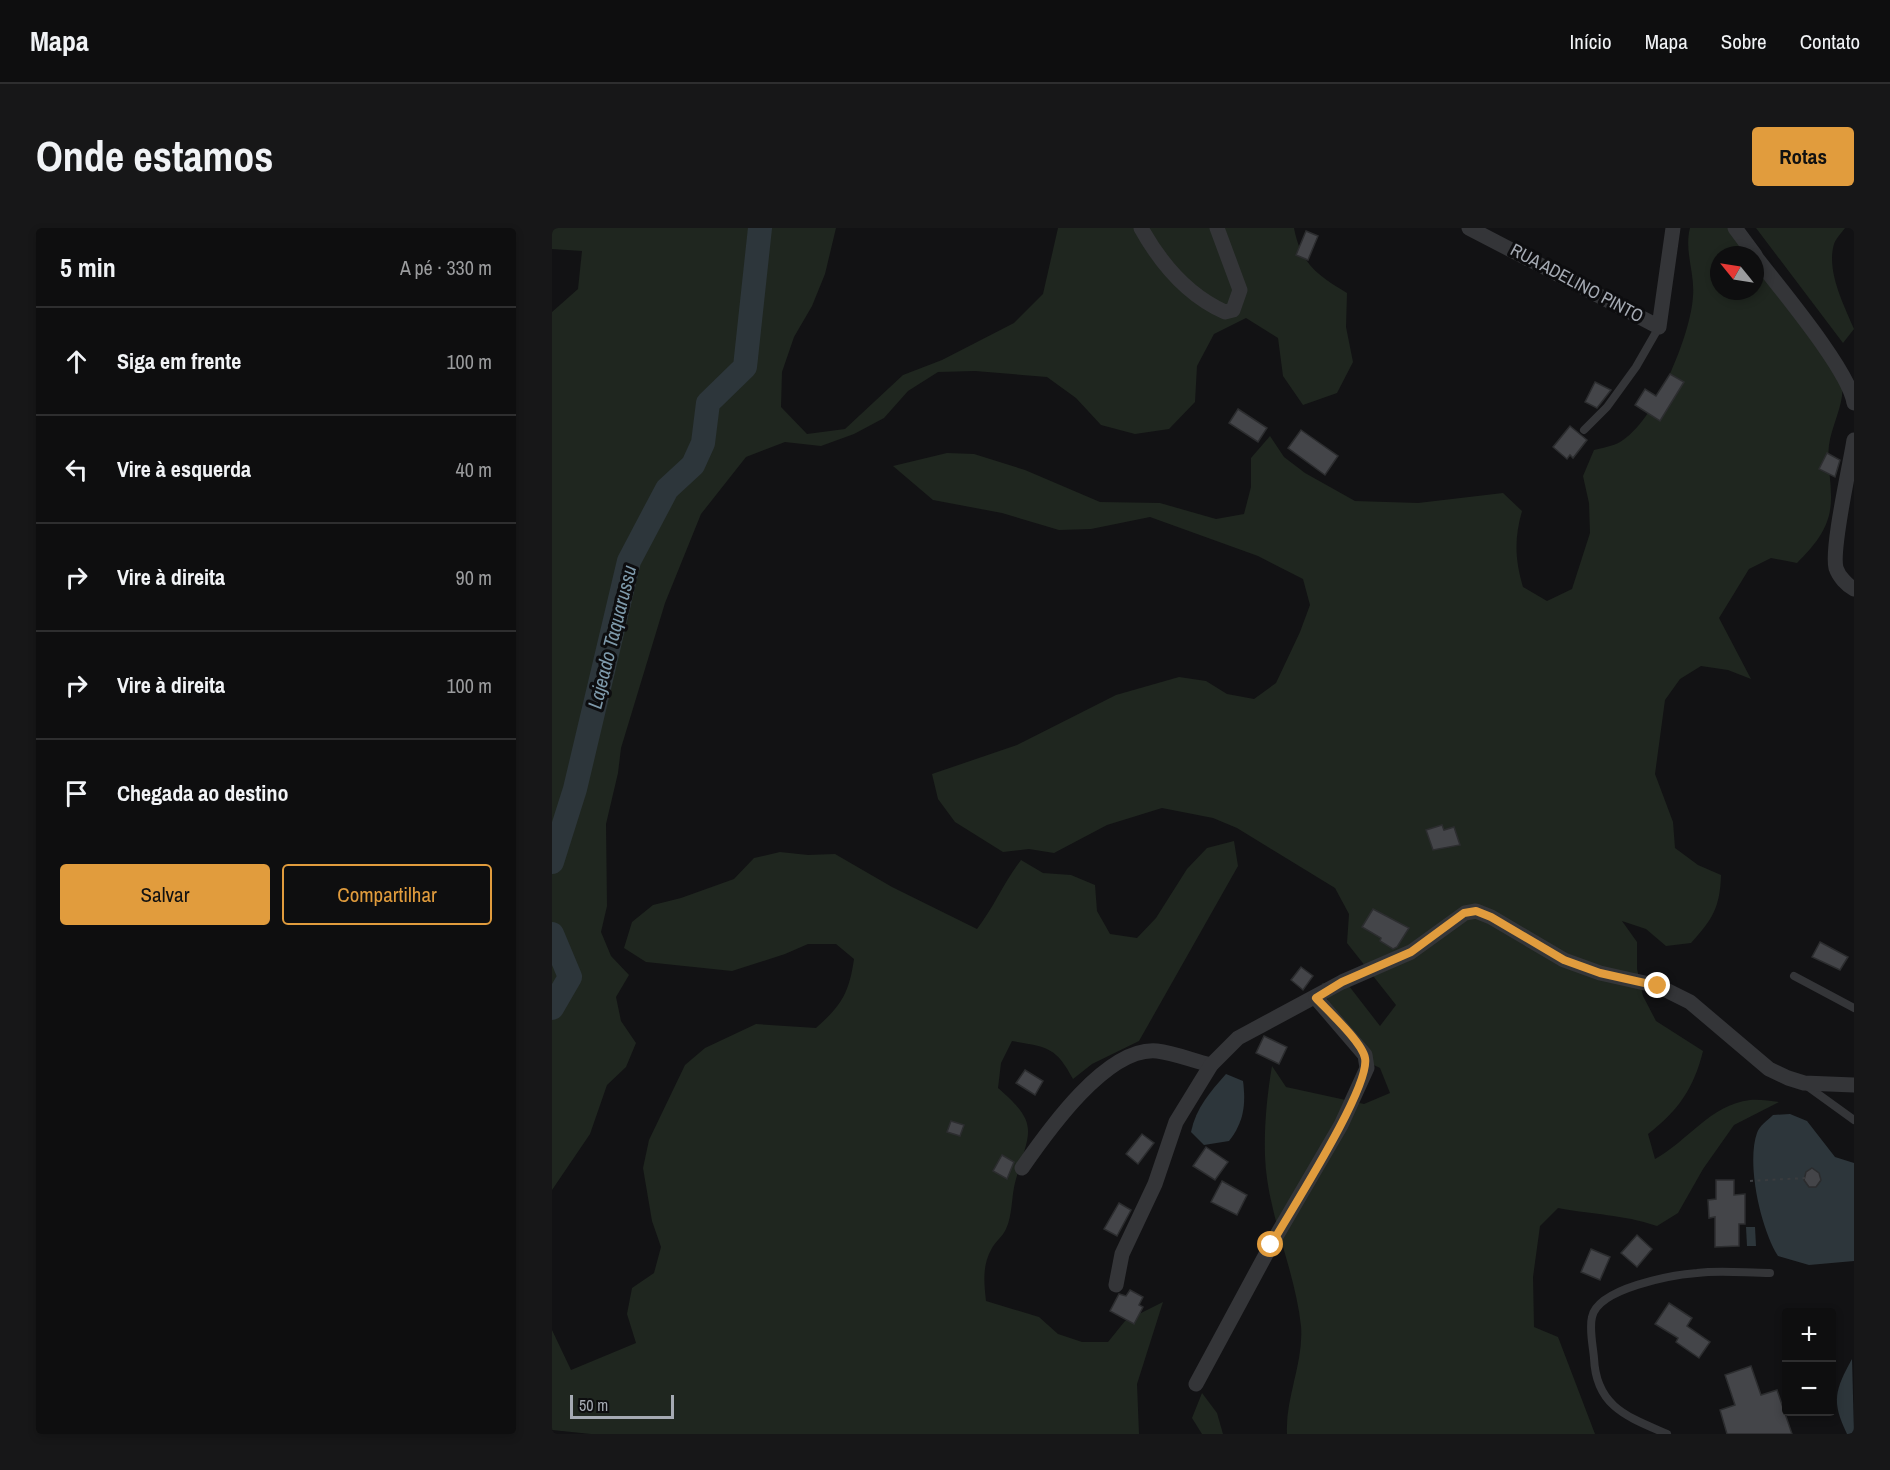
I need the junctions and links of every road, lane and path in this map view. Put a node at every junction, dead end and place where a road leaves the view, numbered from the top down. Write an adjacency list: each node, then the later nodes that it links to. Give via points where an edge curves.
1 (1141, 228): 2 (street, via 1156,256 1176,278 1208,305 1225,312 1233,310 1240,290)
2 (1217, 228)
3 (1469, 228): 8 (street, RUA ADELINO PINTO)
4 (1673, 228): 8 (street, RUA ADELINO PINTO)
5 (1735, 228): 6 (street)
6 (1748, 246)
7 (1764, 267): 9 (street, via 1839,369 1853,393)
8 (1659, 327): 10 (lane, via 1607,407)
9 (1854, 403)
10 (1584, 430)
11 (1854, 440): 12 (street, via 1836,568)
12 (1854, 589)
13 (1794, 976): 15 (lane)
14 (1316, 998): 16 (street, via 1238,1038); 17 (street, via 1342,982 1411,952 1464,913 1476,911 1564,960 1658,986 1690,1002 1769,1069); 25 (street, via 1365,1055 1366,1068 1341,1125)
15 (1854, 1008)
16 (1211, 1065): 20 (street, via 1155,1051 1128,1056 1107,1070 1052,1125); 24 (street, via 1176,1122 1155,1184 1124,1247)
17 (1804, 1083): 18 (street); 19 (lane)
18 (1854, 1085)
19 (1854, 1120)
20 (1022, 1168)
21 (1805, 1178): 22 (path)
22 (1750, 1181)
23 (1770, 1273): 26 (lane, via 1698,1272 1672,1276 1614,1293 1598,1305 1592,1317 1594,1367 1608,1403)
24 (1116, 1285)
25 (1196, 1384)
26 (1666, 1434)

